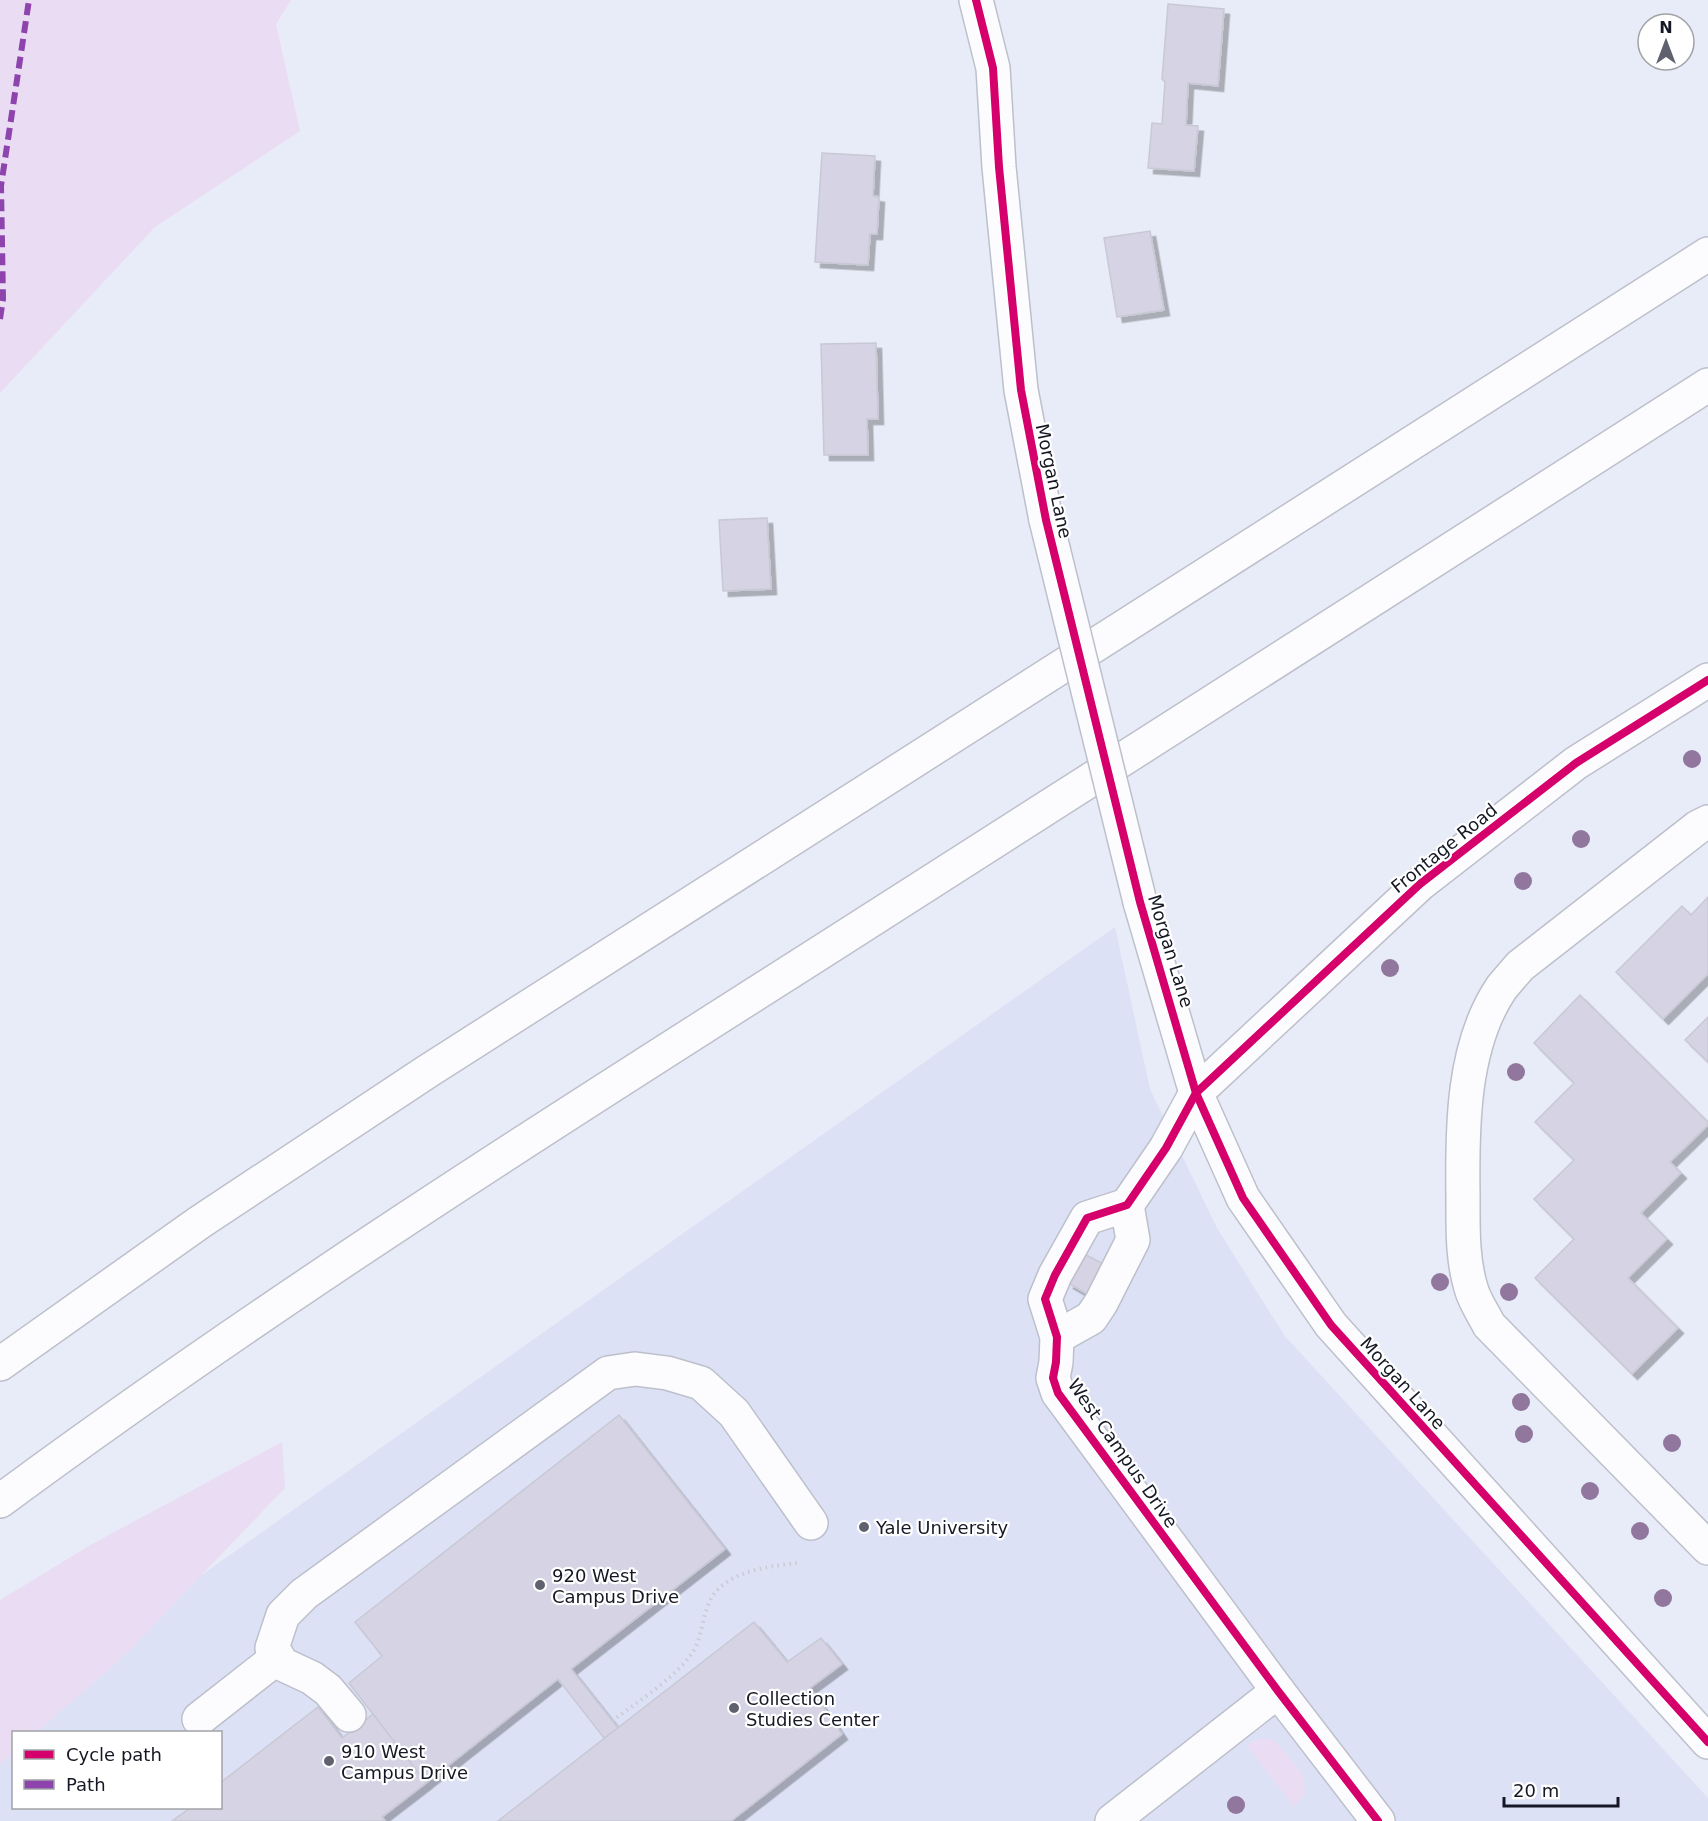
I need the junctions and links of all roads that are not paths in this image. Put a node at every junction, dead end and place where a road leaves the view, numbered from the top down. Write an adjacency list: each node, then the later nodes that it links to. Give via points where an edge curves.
1 (976, 0): 6 (main road, Morgan Lane, bridge, via 993,68 1021,390 1046,520 1140,902)
2 (1708, 254): 9 (main road, via 428,1071 200,1222)
3 (1708, 385): 10 (main road, via 375,1239)
4 (1708, 680): 6 (main road, Frontage Road, via 1576,763 1420,884)
5 (1708, 822): 12 (main road, via 1520,966 1502,988 1475,1051 1466,1095 1462,1160 1464,1238 1471,1288 1489,1324)
6 (1196, 1093): 7 (main road, via 1166,1148); 17 (main road, Morgan Lane, via 1243,1198 1331,1325)
7 (1127, 1205): 8 (main road, via 1133,1240 1101,1303 1091,1318); 8 (main road, West Campus Drive, via 1088,1218 1054,1275 1045,1299)
8 (1058, 1337): 14 (main road, West Campus Drive, via 1053,1378 1058,1393)
9 (0, 1364)
10 (0, 1501)
11 (811, 1523): 13 (main road, via 734,1413 701,1383 667,1372 635,1369 608,1373 304,1594 284,1615 272,1648)
12 (1708, 1548)
13 (278, 1657): 15 (main road, via 282,1664 328,1690); 16 (main road)
14 (1278, 1691): 18 (main road); 19 (main road, West Campus Drive)
15 (349, 1715)
16 (199, 1719)
17 (1707, 1738)
18 (1112, 1821)
19 (1378, 1821)

